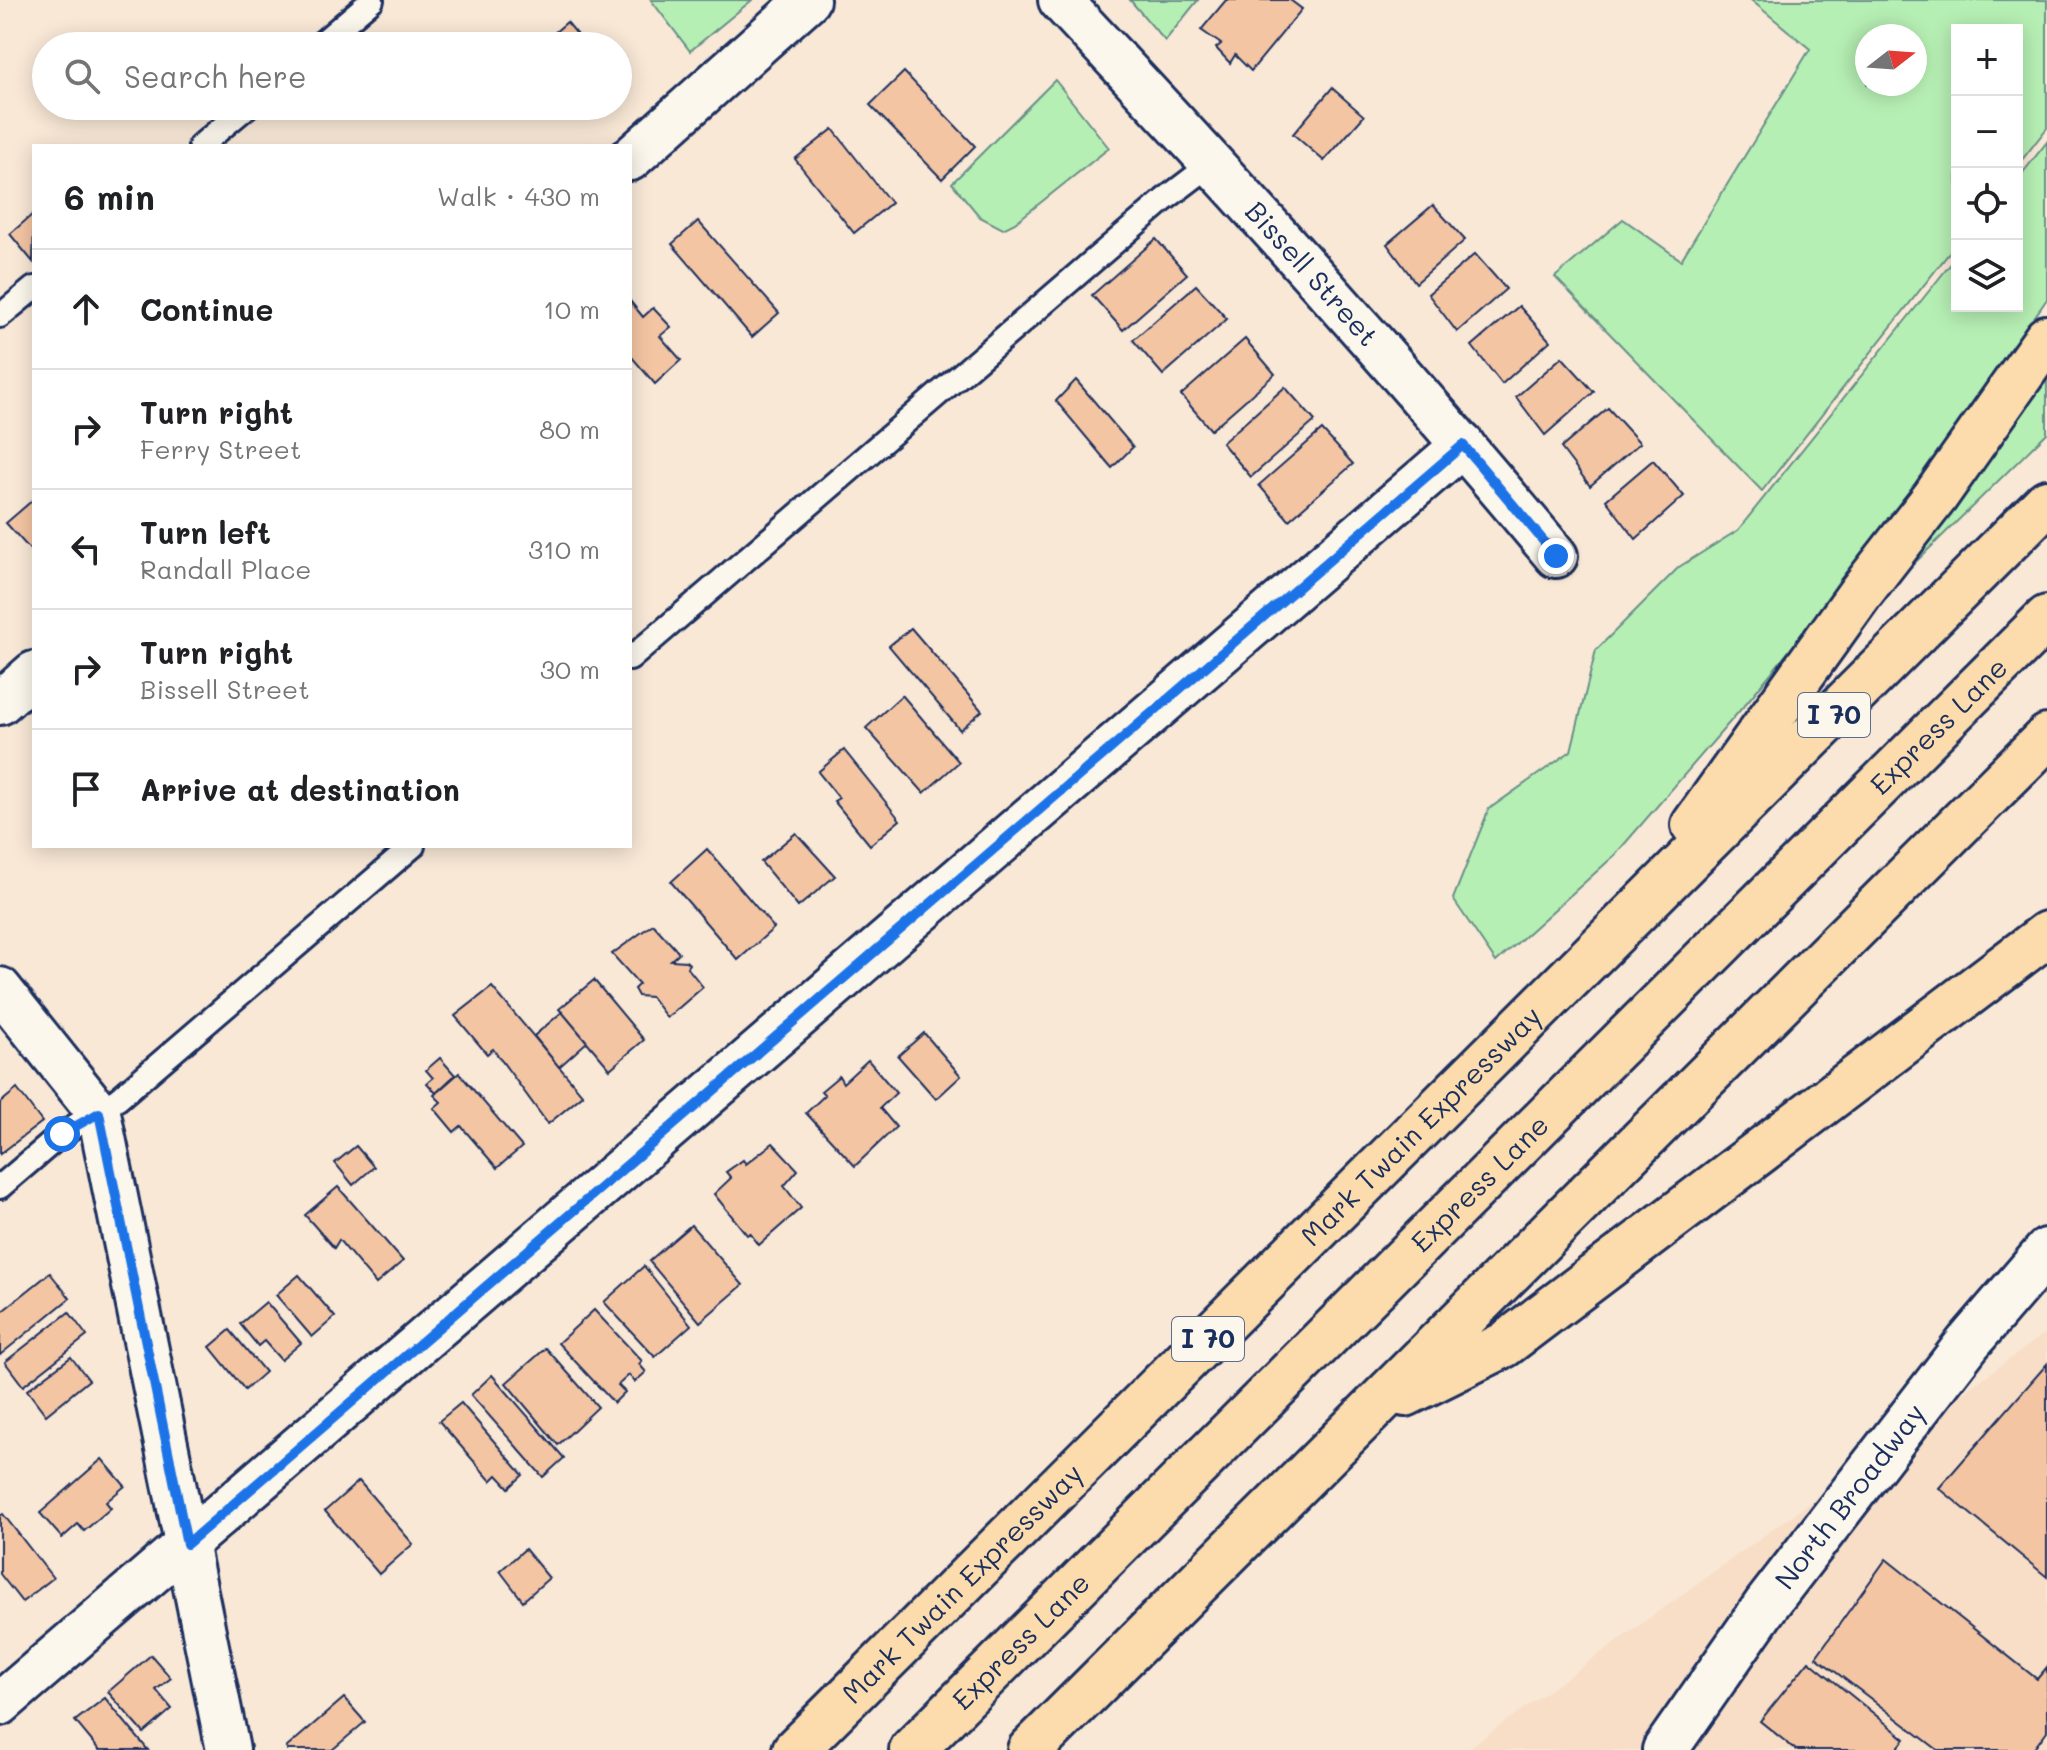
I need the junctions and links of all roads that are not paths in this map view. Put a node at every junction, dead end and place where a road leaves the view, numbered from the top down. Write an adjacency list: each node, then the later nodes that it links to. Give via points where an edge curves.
1 (372, 0): 4 (lane)
2 (808, 0): 7 (street)
3 (1060, 0): 8 (street, Bissell Street)
4 (334, 32)
5 (231, 120): 6 (lane)
6 (202, 144)
7 (632, 157)
8 (1214, 162): 12 (street, Bissell Street); 16 (lane)
9 (32, 290): 10 (lane)
10 (0, 316)
11 (2047, 338): 21 (highway)
12 (1463, 445): 14 (street, Bissell Street); 28 (street)
13 (2047, 502): 21 (highway, Mark Twain Expressway / I 70)
14 (1556, 556)
15 (2047, 618): 33 (highway, Express Lane)
16 (632, 657)
17 (32, 675): 18 (street)
18 (0, 703)
19 (2047, 737): 27 (highway)
20 (411, 848): 24 (lane)
21 (1620, 928): 32 (highway, Mark Twain Expressway / I 70)
22 (2047, 934): 27 (highway, via 1504,1345)
23 (0, 989): 24 (street)
24 (99, 1113): 25 (lane, via 62,1134); 28 (street)
25 (0, 1187)
26 (2047, 1251): 30 (main road, North Broadway, via 1968,1343 1775,1593)
27 (1371, 1412): 34 (highway)
28 (187, 1544): 29 (street); 31 (street)
29 (0, 1704)
30 (1671, 1748)
31 (228, 1750)
32 (795, 1750)
33 (912, 1750)
34 (1030, 1750)

